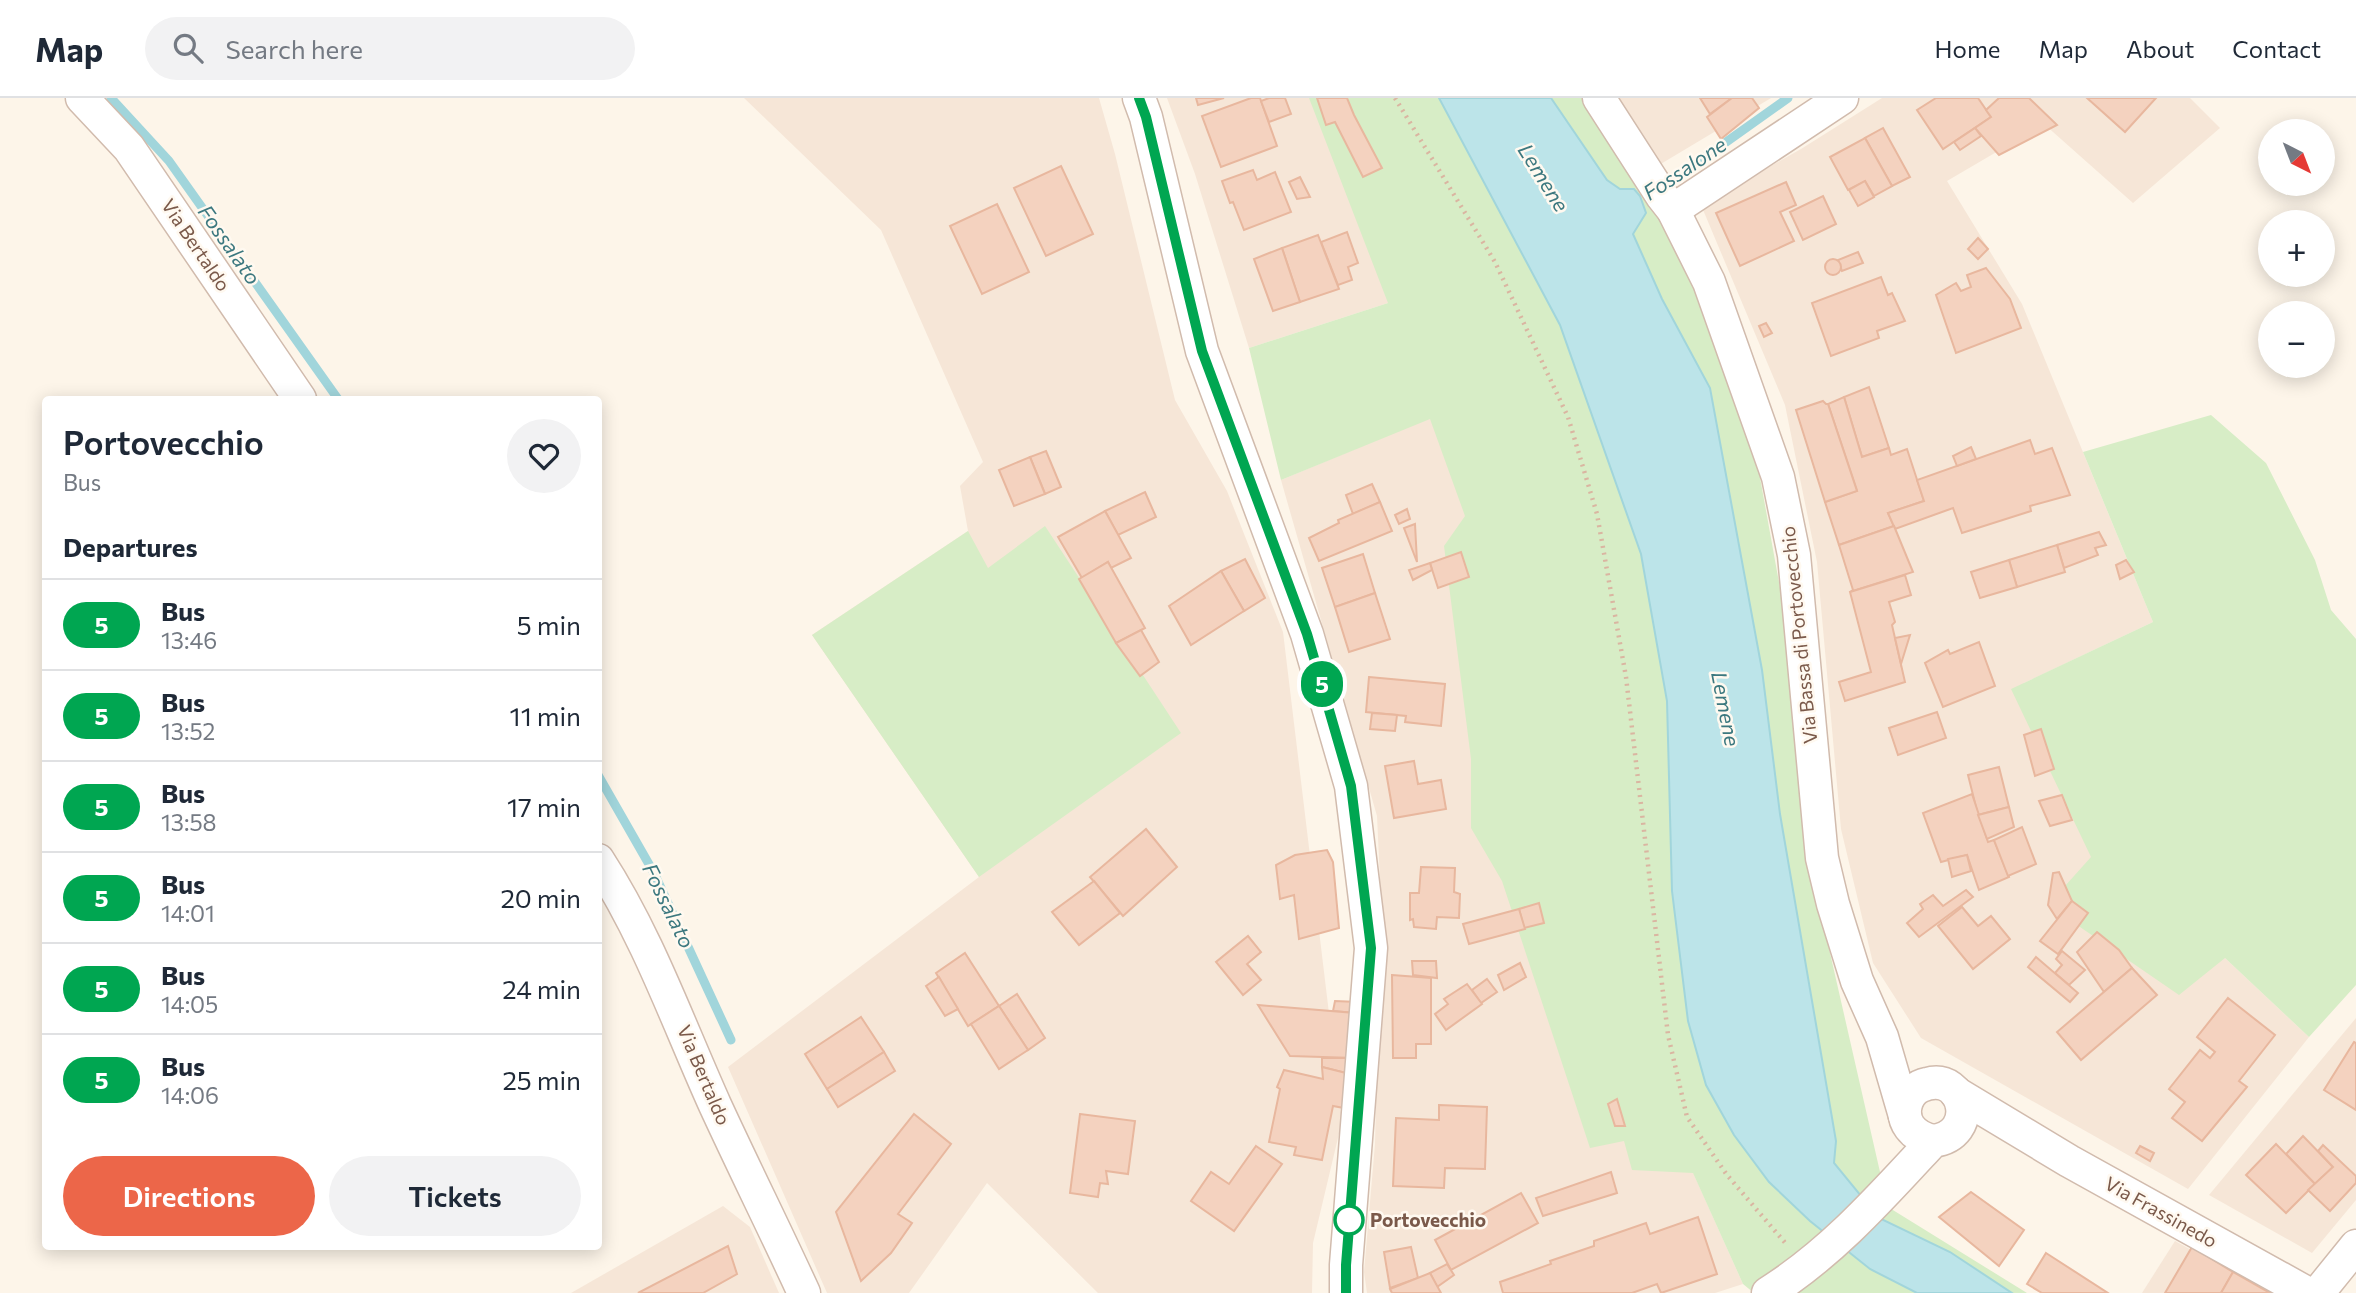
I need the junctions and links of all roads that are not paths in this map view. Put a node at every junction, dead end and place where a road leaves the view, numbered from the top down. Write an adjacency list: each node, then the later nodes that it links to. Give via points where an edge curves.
1 (82, 98): 6 (street, Via Bertaldo, via 129,148)
2 (1139, 98): 16 (street, via 1202,351 1307,634 1351,786 1371,948)
3 (1599, 98): 5 (street, Via Bassa di Portovecchio)
4 (1842, 98): 5 (street)
5 (1668, 203): 8 (street, Via Bassa di Portovecchio, via 1709,282 1778,477 1794,555 1822,858 1857,981)
6 (298, 396)
7 (602, 866): 15 (street, Via Bertaldo, via 621,895 669,995)
8 (1882, 1037): 9 (street, Via Frassinedo); 10 (street, Via Bassa di Portovecchio)
9 (1948, 1088): 10 (street, via 1931,1082 1914,1090 1905,1106); 11 (street, Via Frassinedo); 12 (street, via 1961,1101 1962,1120)
10 (1906, 1118): 12 (street, via 1916,1135); 13 (street)
11 (2016, 1130): 12 (street); 18 (street, Via Frassinedo)
12 (1942, 1138): 13 (street)
13 (1892, 1184): 17 (street, via 1833,1244)
14 (2356, 1246): 19 (street)
15 (804, 1293)
16 (1346, 1293)
17 (1768, 1293)
18 (2307, 1293)
19 (2318, 1293)

